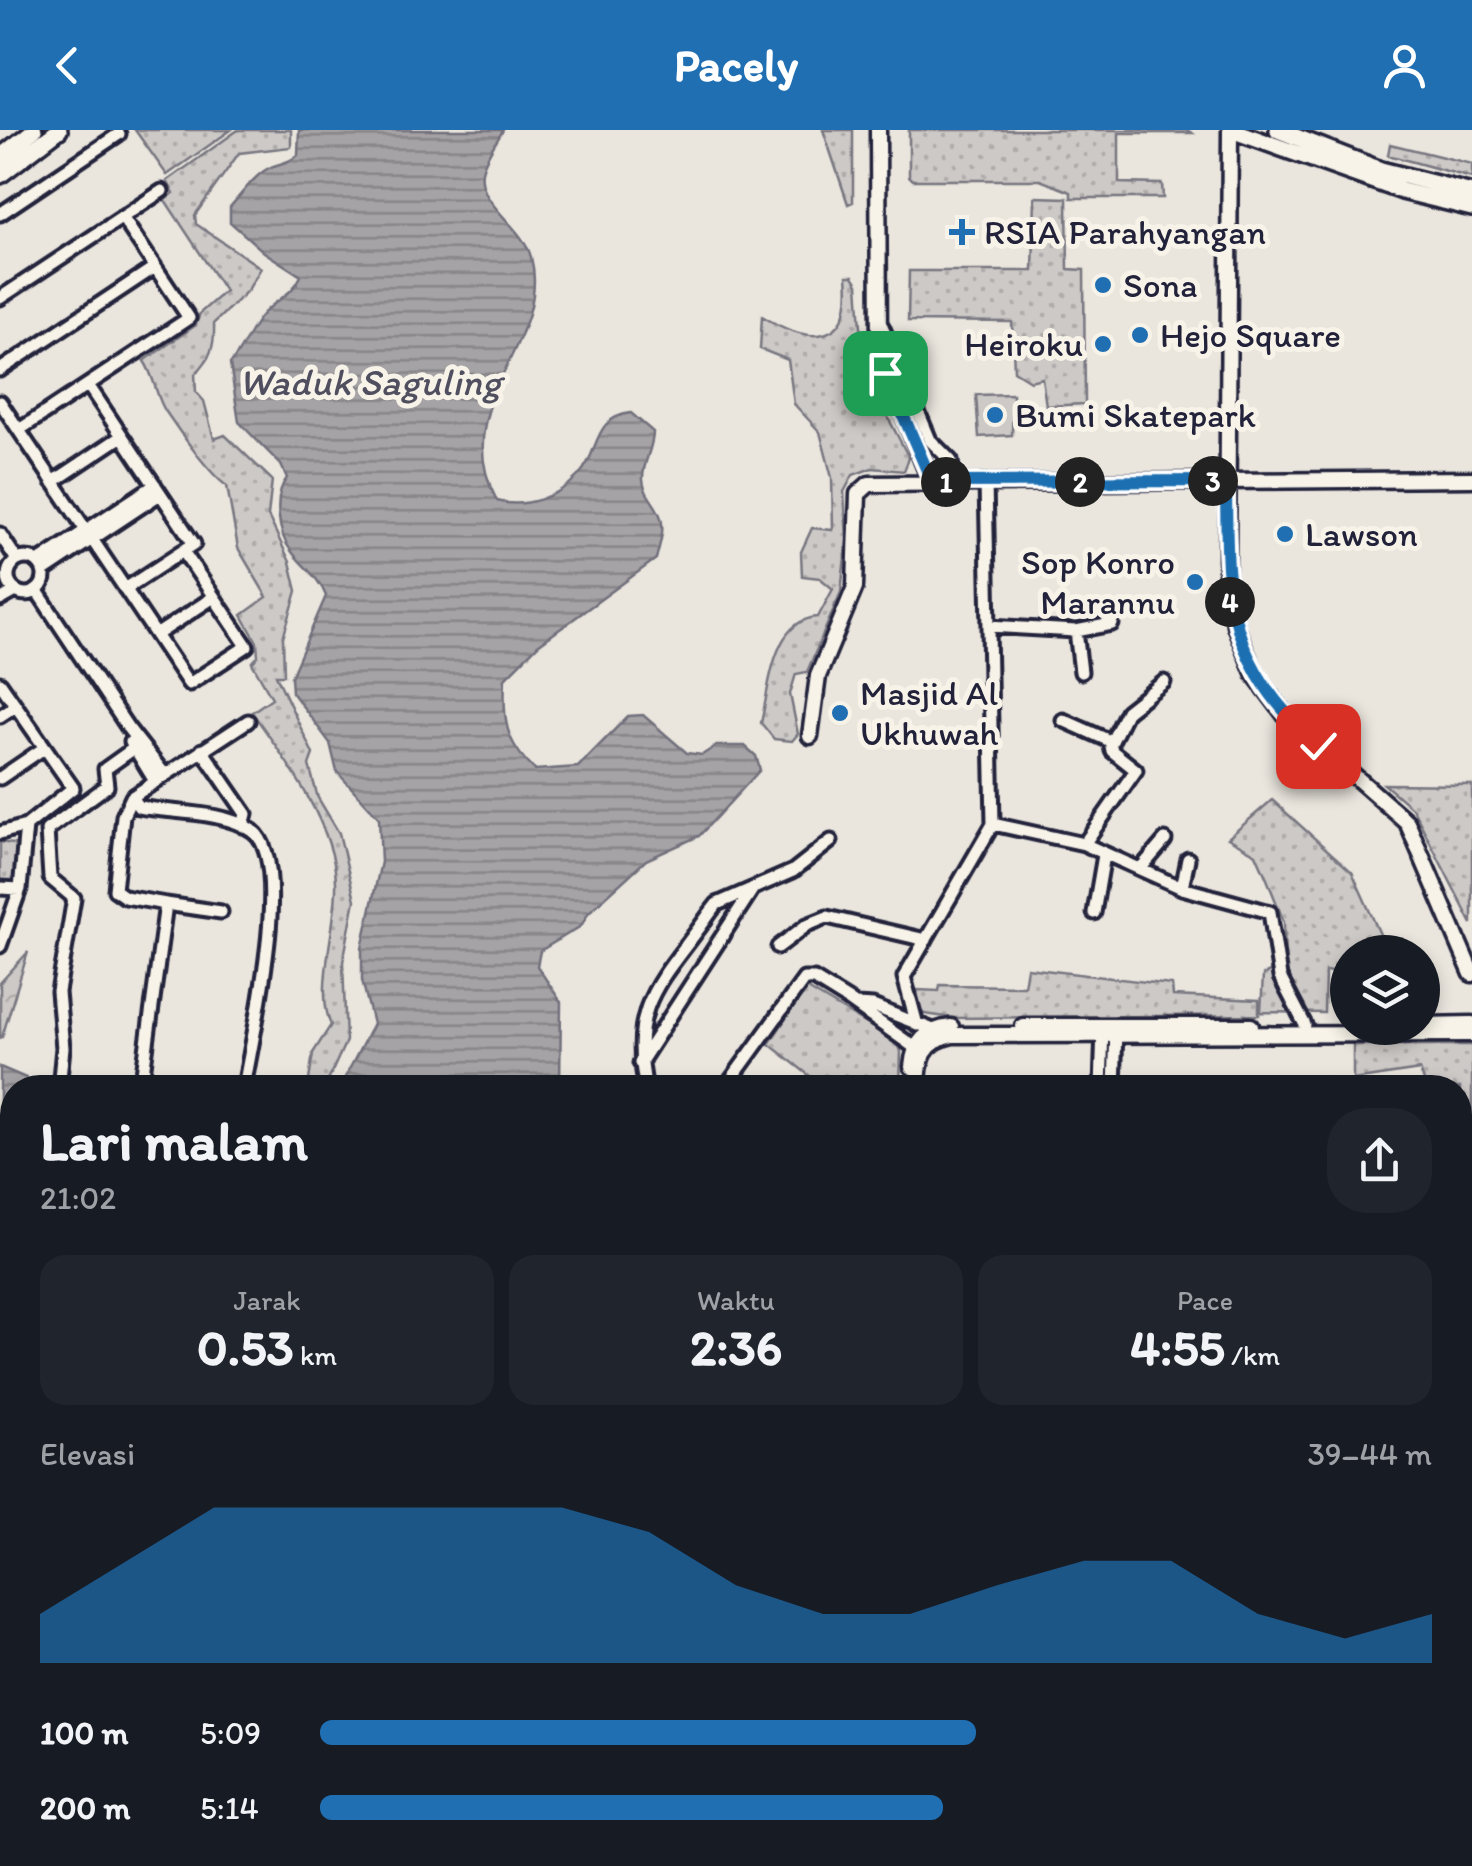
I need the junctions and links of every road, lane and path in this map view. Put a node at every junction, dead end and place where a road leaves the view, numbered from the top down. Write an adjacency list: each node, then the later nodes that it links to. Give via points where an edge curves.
1 (34, 130): 7 (main road)
2 (59, 130): 8 (main road)
3 (878, 130): 17 (street)
4 (1230, 130): 9 (main road); 24 (street)
5 (1278, 130): 9 (main road)
6 (119, 134): 13 (street)
7 (0, 157)
8 (0, 175)
9 (1378, 176): 11 (main road); 12 (main road)
10 (162, 190): 14 (street)
11 (1472, 193)
12 (1472, 208)
13 (0, 214)
14 (122, 218): 15 (street); 16 (street)
15 (155, 267): 18 (street); 19 (street, via 189,318)
16 (0, 298)
17 (879, 320): 26 (street, via 880,361); 27 (street, via 930,440 951,461)
18 (0, 370)
19 (88, 385): 21 (street); 22 (street)
20 (0, 402): 21 (street)
21 (19, 430): 25 (street)
22 (122, 436): 25 (street); 29 (street)
23 (1472, 480): 24 (street)
24 (1226, 481): 28 (street); 80 (street, via 1230,602 1255,675 1284,715 1407,822)
25 (53, 482): 31 (street)
26 (932, 482): 27 (street); 52 (street, via 869,484 858,494 854,587 818,676)
27 (954, 482): 28 (street)
28 (986, 482): 41 (street)
29 (158, 489): 31 (street); 32 (street, via 194,544)
30 (0, 534): 33 (street)
31 (89, 535): 34 (street); 36 (street)
32 (183, 551): 36 (street); 38 (street)
33 (17, 560): 34 (street); 35 (street)
34 (41, 566): 37 (street, via 44,580)
35 (8, 587): 37 (street); 39 (street)
36 (125, 589): 43 (street)
37 (36, 591): 51 (street)
38 (214, 597): 43 (street); 43 (street, via 247,646 190,684)
39 (0, 600)
40 (1112, 624): 42 (street)
41 (989, 626): 42 (street); 60 (street)
42 (1076, 630): 44 (street)
43 (156, 635)
44 (1081, 672)
45 (1164, 682): 53 (street, via 1127,711)
46 (0, 684): 47 (street)
47 (15, 706): 48 (street); 54 (street)
48 (0, 716)
49 (1064, 720): 53 (street)
50 (248, 721): 56 (street)
51 (128, 728): 55 (street); 58 (street)
52 (810, 736)
53 (1111, 743): 66 (street, via 1136,771)
54 (44, 748): 57 (street); 61 (street, via 73,788)
55 (133, 749): 58 (street); 92 (street, via 105,769 107,786 48,830 50,878 74,898 58,992)
56 (202, 750): 58 (street); 62 (street, via 246,814)
57 (0, 778)
58 (160, 778): 59 (street)
59 (132, 797): 62 (street, via 139,807); 74 (street, via 122,816 115,890 125,898)
60 (993, 824): 66 (street); 77 (street)
61 (26, 826): 63 (street); 72 (street)
62 (243, 826): 94 (street, via 265,844 274,890)
63 (0, 834)
64 (1165, 840): 69 (street)
65 (832, 841): 73 (street)
66 (1084, 844): 67 (street)
67 (1104, 854): 69 (street); 76 (street)
68 (1188, 859): 71 (street)
69 (1142, 868): 71 (street)
70 (0, 888): 72 (street)
71 (1182, 888): 84 (street, via 1270,912 1280,977)
72 (20, 889): 78 (street)
73 (752, 890): 91 (street); 91 (street, via 717,904 647,1004 637,1039)
74 (166, 904): 75 (street); 93 (street)
75 (220, 912)
76 (1094, 914)
77 (926, 940): 79 (street, via 827,917); 83 (street, via 902,984)
78 (1, 941)
79 (778, 947)
80 (1472, 978)
81 (856, 1005): 83 (street); 90 (street); 96 (street, via 804,979)
82 (1472, 1008): 87 (street)
83 (916, 1025): 89 (street)
84 (1305, 1025): 85 (street); 88 (street)
85 (1330, 1025)
86 (1440, 1027): 87 (street)
87 (1469, 1029): 88 (street)
88 (1109, 1030): 89 (street); 98 (street); 99 (street)
89 (942, 1033): 90 (street)
90 (919, 1051): 97 (street)
91 (640, 1062): 95 (street)
92 (61, 1075)
93 (144, 1075)
94 (246, 1075)
95 (643, 1075)
96 (734, 1075)
97 (916, 1075)
98 (1103, 1075)
99 (1113, 1075)

